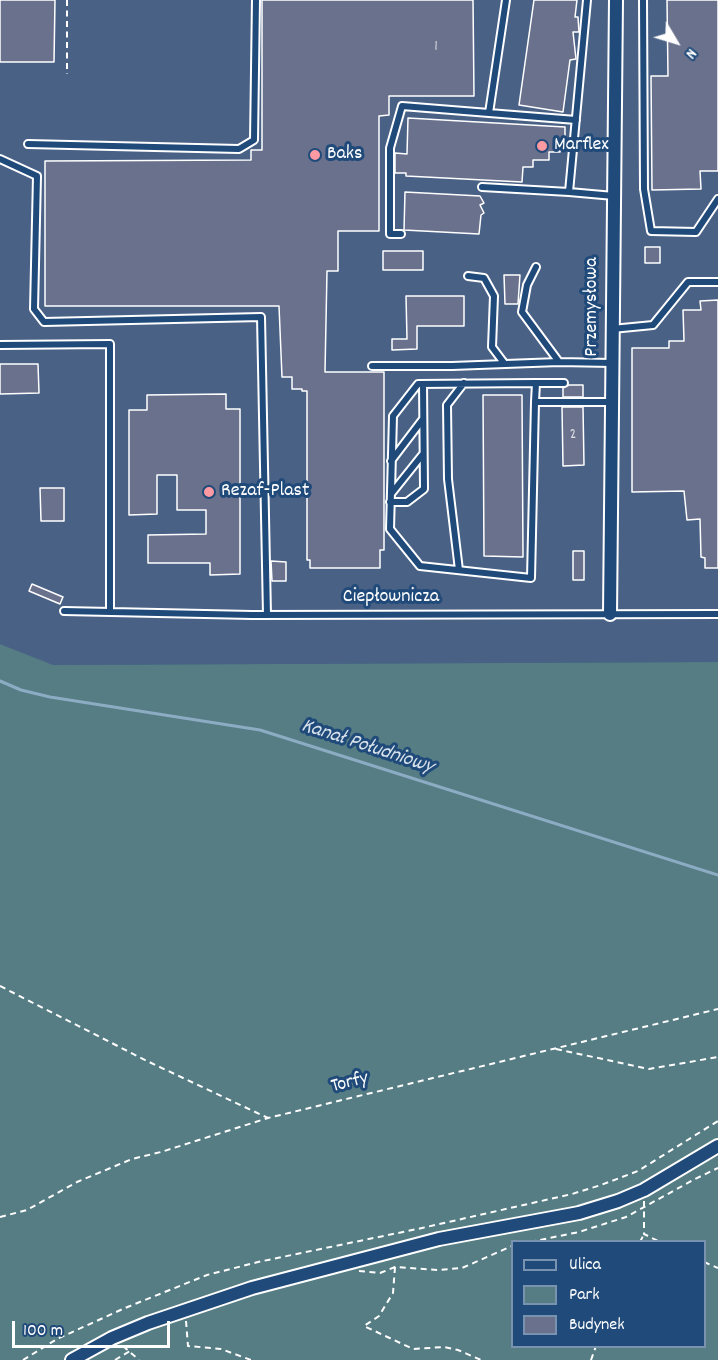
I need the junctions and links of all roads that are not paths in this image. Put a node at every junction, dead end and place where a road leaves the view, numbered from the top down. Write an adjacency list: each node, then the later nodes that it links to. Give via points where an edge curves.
1 (256, 0): 8 (lane, via 254,140 239,149)
2 (506, 0): 6 (lane)
3 (587, 0): 7 (lane)
4 (616, 0): 12 (street, Przemysłowa)
5 (643, 0): 13 (lane, via 644,189 651,231 696,232)
6 (489, 113): 7 (lane); 14 (lane, via 402,106 390,148 390,234)
7 (576, 120): 11 (lane)
8 (28, 144)
9 (0, 159): 40 (lane, via 37,176 34,309 44,322 261,317)
10 (482, 187): 11 (lane)
11 (569, 192): 12 (lane)
12 (614, 196): 18 (street, Przemysłowa)
13 (718, 199)
14 (401, 234)
15 (536, 267): 20 (lane, via 527,285 522,312)
16 (468, 276): 21 (lane, via 484,278 494,296 492,348)
17 (718, 282): 18 (lane, via 687,282 653,326)
18 (612, 329): 22 (street, Przemysłowa)
19 (0, 345): 37 (lane, via 110,344)
20 (559, 362): 21 (lane); 22 (lane)
21 (504, 363): 23 (lane)
22 (612, 363): 29 (street, Przemysłowa)
23 (372, 366)
24 (464, 383): 25 (lane); 27 (lane); 35 (lane, via 447,405 448,479)
25 (536, 383): 26 (lane); 28 (lane)
26 (564, 383)
27 (423, 384): 30 (lane); 32 (lane, via 418,384 393,416)
28 (535, 402): 29 (lane); 35 (lane, via 531,578)
29 (612, 402): 38 (street, Przemysłowa)
30 (423, 419): 31 (lane); 32 (lane)
31 (424, 454): 33 (lane); 34 (lane, via 424,489 407,502)
32 (392, 461): 33 (lane)
33 (391, 494): 34 (lane)
34 (390, 502): 35 (lane, via 390,528 420,566)
35 (459, 570)
36 (64, 611): 37 (lane, Ciepłownicza)
37 (110, 612): 40 (lane, Ciepłownicza)
38 (610, 614): 39 (lane, Ciepłownicza); 40 (lane, Ciepłownicza)
39 (718, 614)
40 (267, 615)
41 (718, 1146): 42 (street, via 618,1201 579,1213 439,1239 252,1288 112,1338)
42 (72, 1360)

